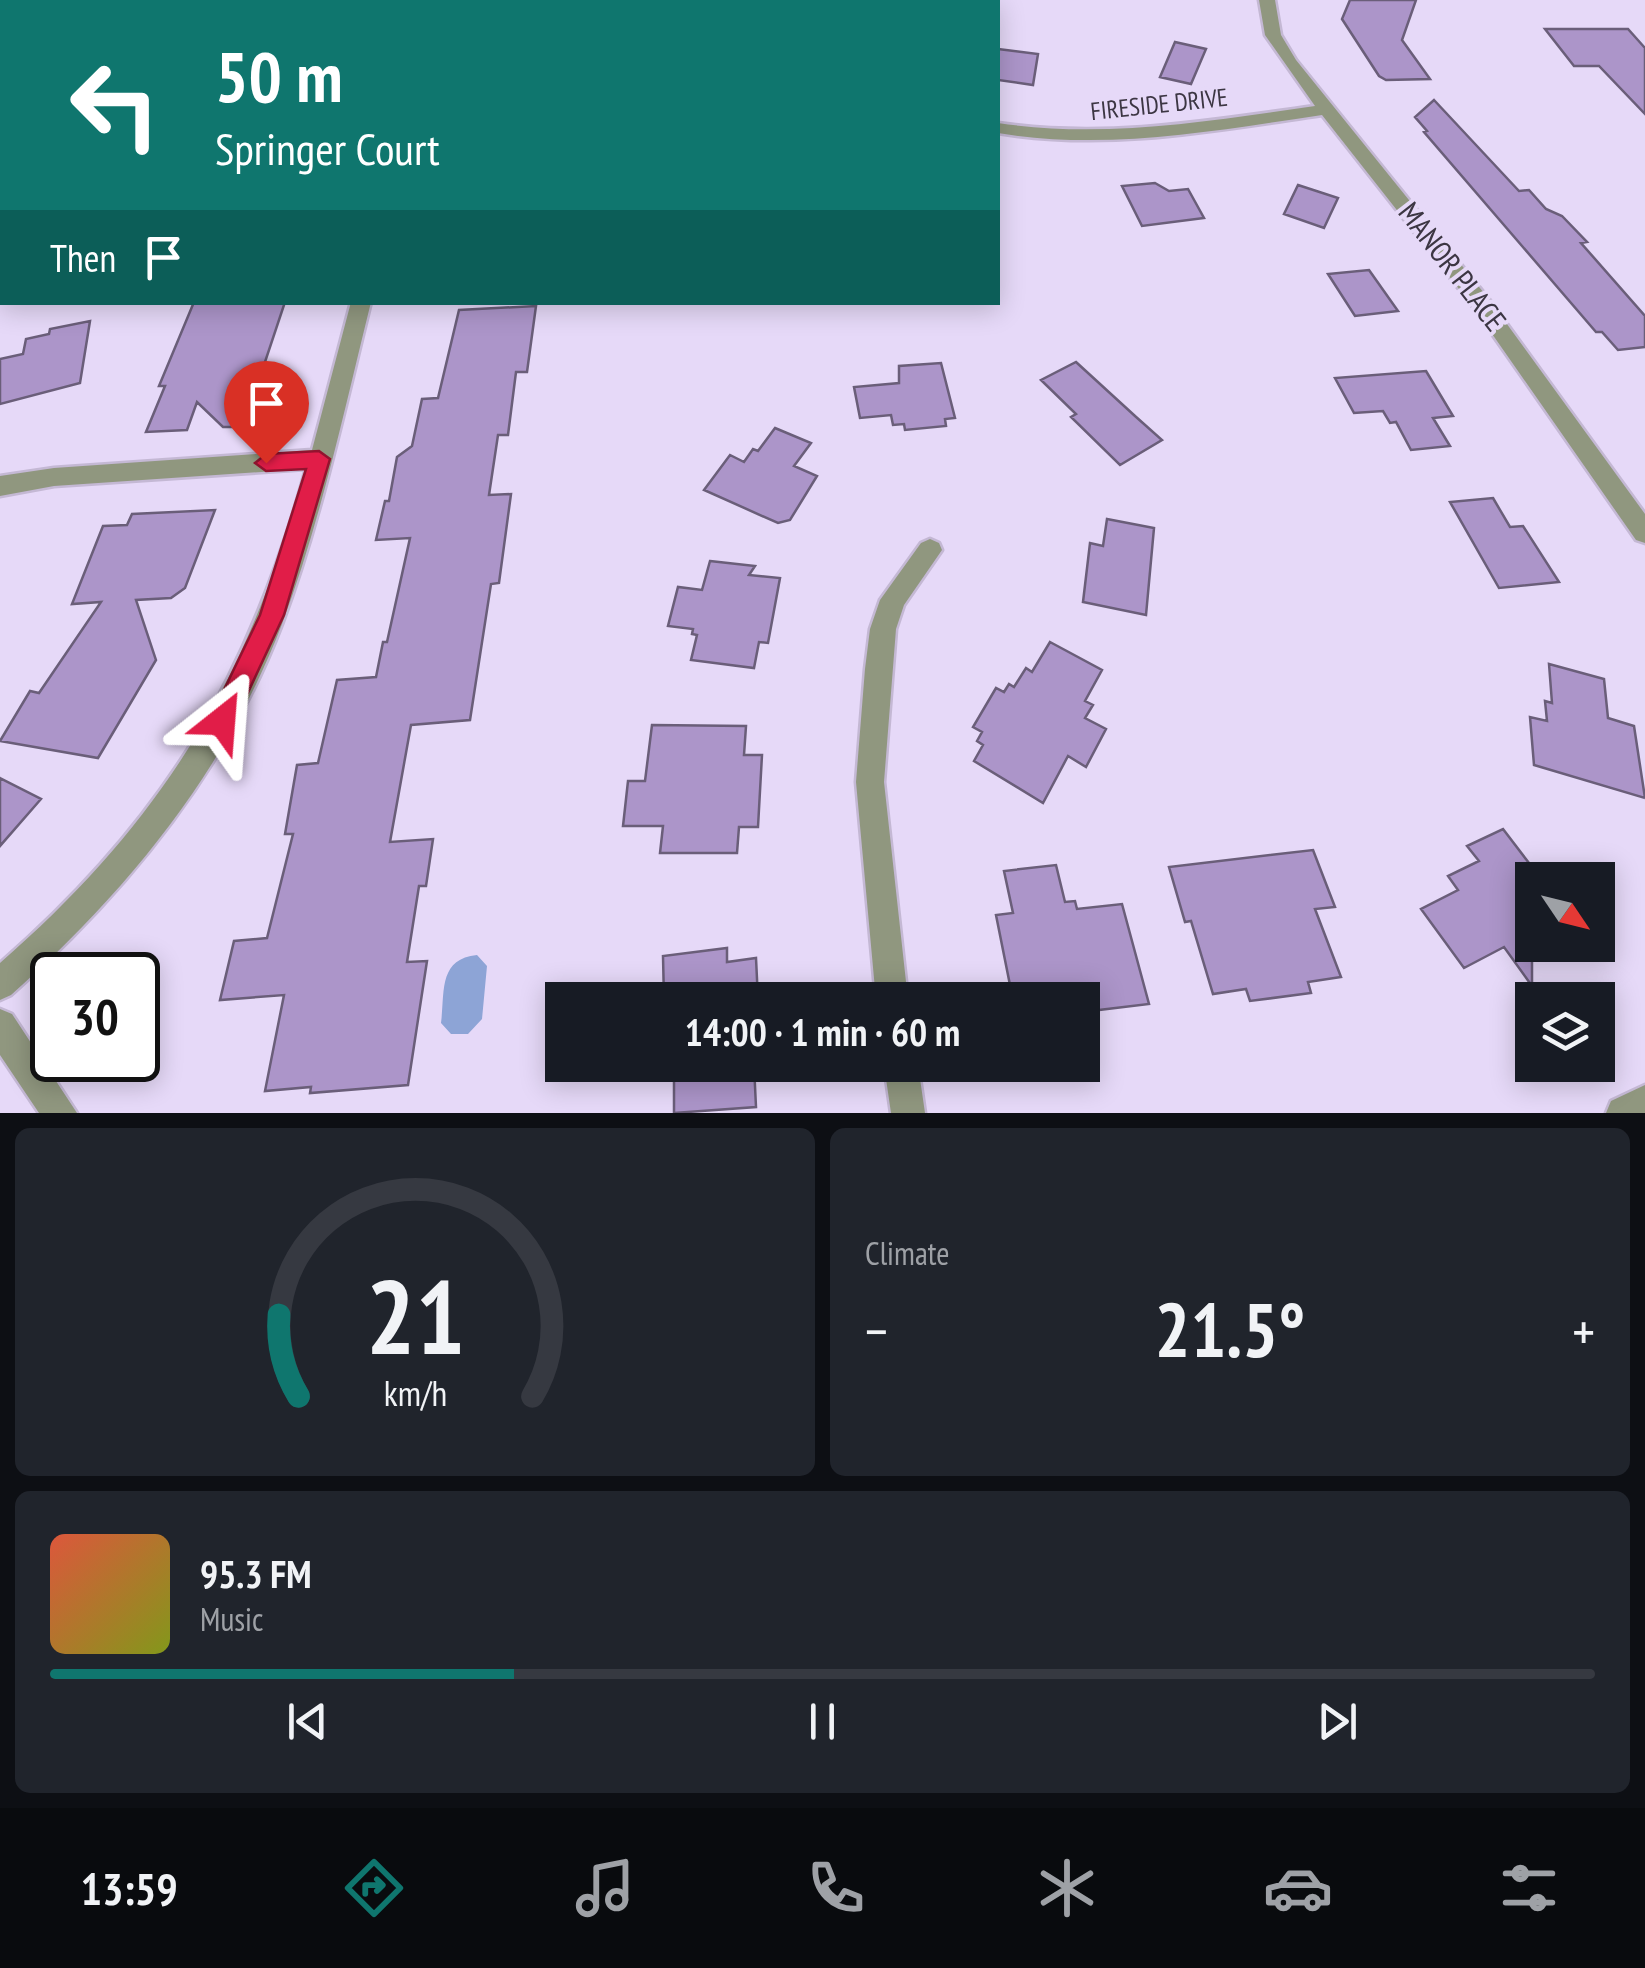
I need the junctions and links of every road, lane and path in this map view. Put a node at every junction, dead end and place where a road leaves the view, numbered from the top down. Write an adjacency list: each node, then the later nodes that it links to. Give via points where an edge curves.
1 (1267, 0): 2 (street, MANOR PLACE, via 1278,47)
2 (1326, 109): 3 (street, FIRESIDE DRIVE, via 1115,135); 7 (street, MANOR PLACE, via 1481,302)
3 (1000, 128)
4 (360, 305): 5 (street)
5 (319, 459): 6 (street); 10 (street, via 272,615 222,721 127,856)
6 (0, 486)
7 (1645, 533)
8 (930, 550): 9 (street, via 894,600 878,669 870,782)
9 (890, 982)
10 (0, 984)
11 (0, 1026): 14 (street)
12 (904, 1082): 15 (street)
13 (1645, 1102): 16 (street)
14 (60, 1113)
15 (908, 1113)
16 (1623, 1113)

